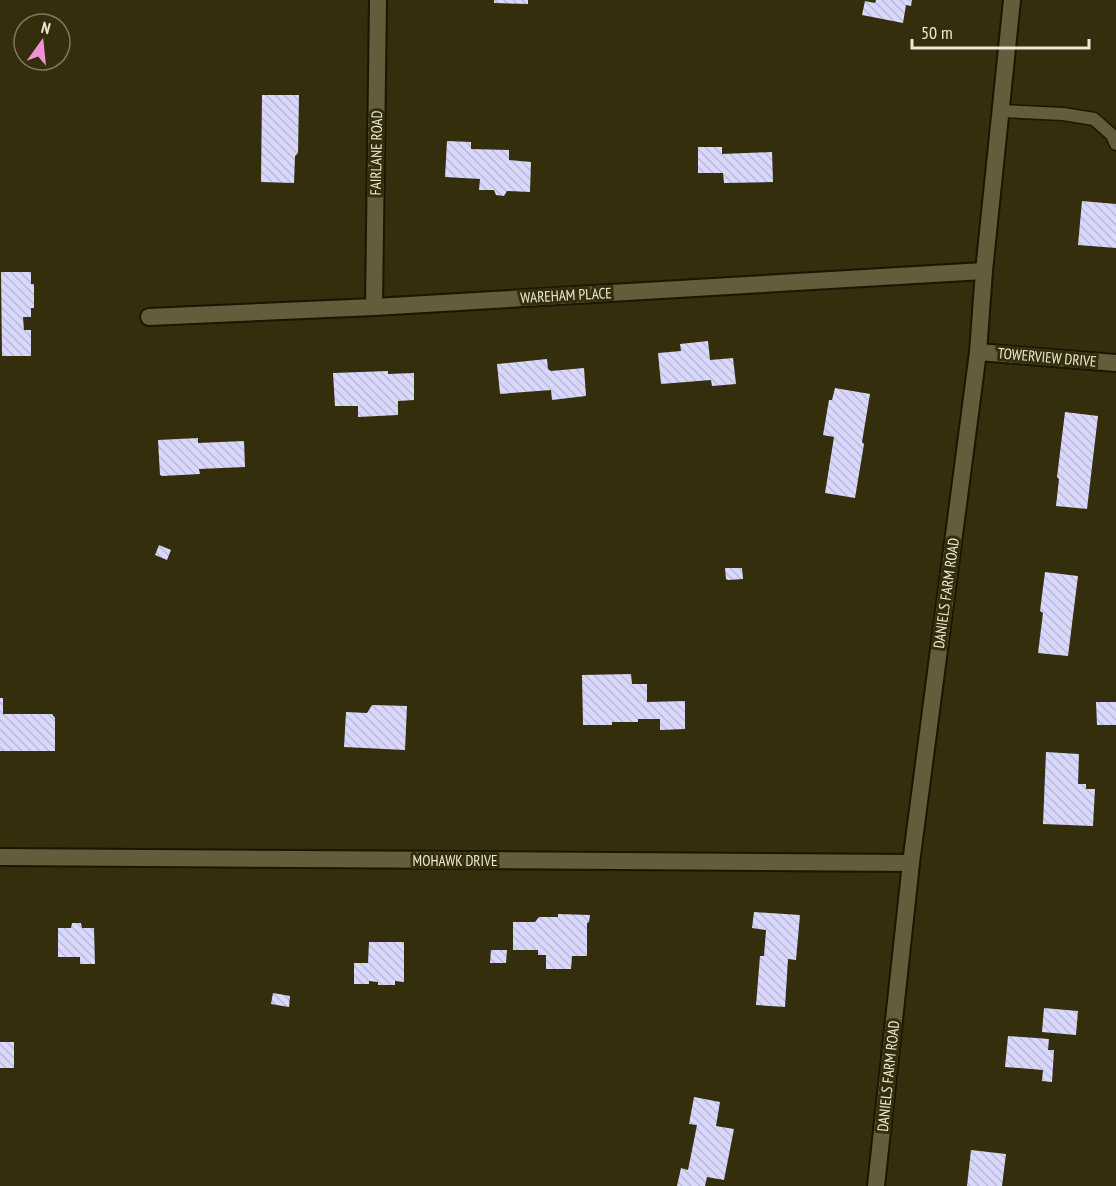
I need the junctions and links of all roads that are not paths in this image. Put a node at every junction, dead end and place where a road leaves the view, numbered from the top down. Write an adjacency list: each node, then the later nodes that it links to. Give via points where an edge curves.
1 (378, 0): 6 (street, FAIRLANE ROAD)
2 (1012, 0): 3 (street, DANIELS FARM ROAD)
3 (1000, 111): 4 (lane, via 1094,119); 5 (street, DANIELS FARM ROAD)
4 (1116, 144)
5 (984, 271): 6 (street, WAREHAM PLACE); 8 (street, DANIELS FARM ROAD)
6 (374, 306): 7 (street, WAREHAM PLACE)
7 (149, 317)
8 (978, 352): 9 (street, TOWERVIEW DRIVE); 11 (street, DANIELS FARM ROAD)
9 (1116, 363)
10 (0, 857): 11 (street, MOHAWK DRIVE)
11 (911, 863): 12 (street, DANIELS FARM ROAD)
12 (876, 1186)

